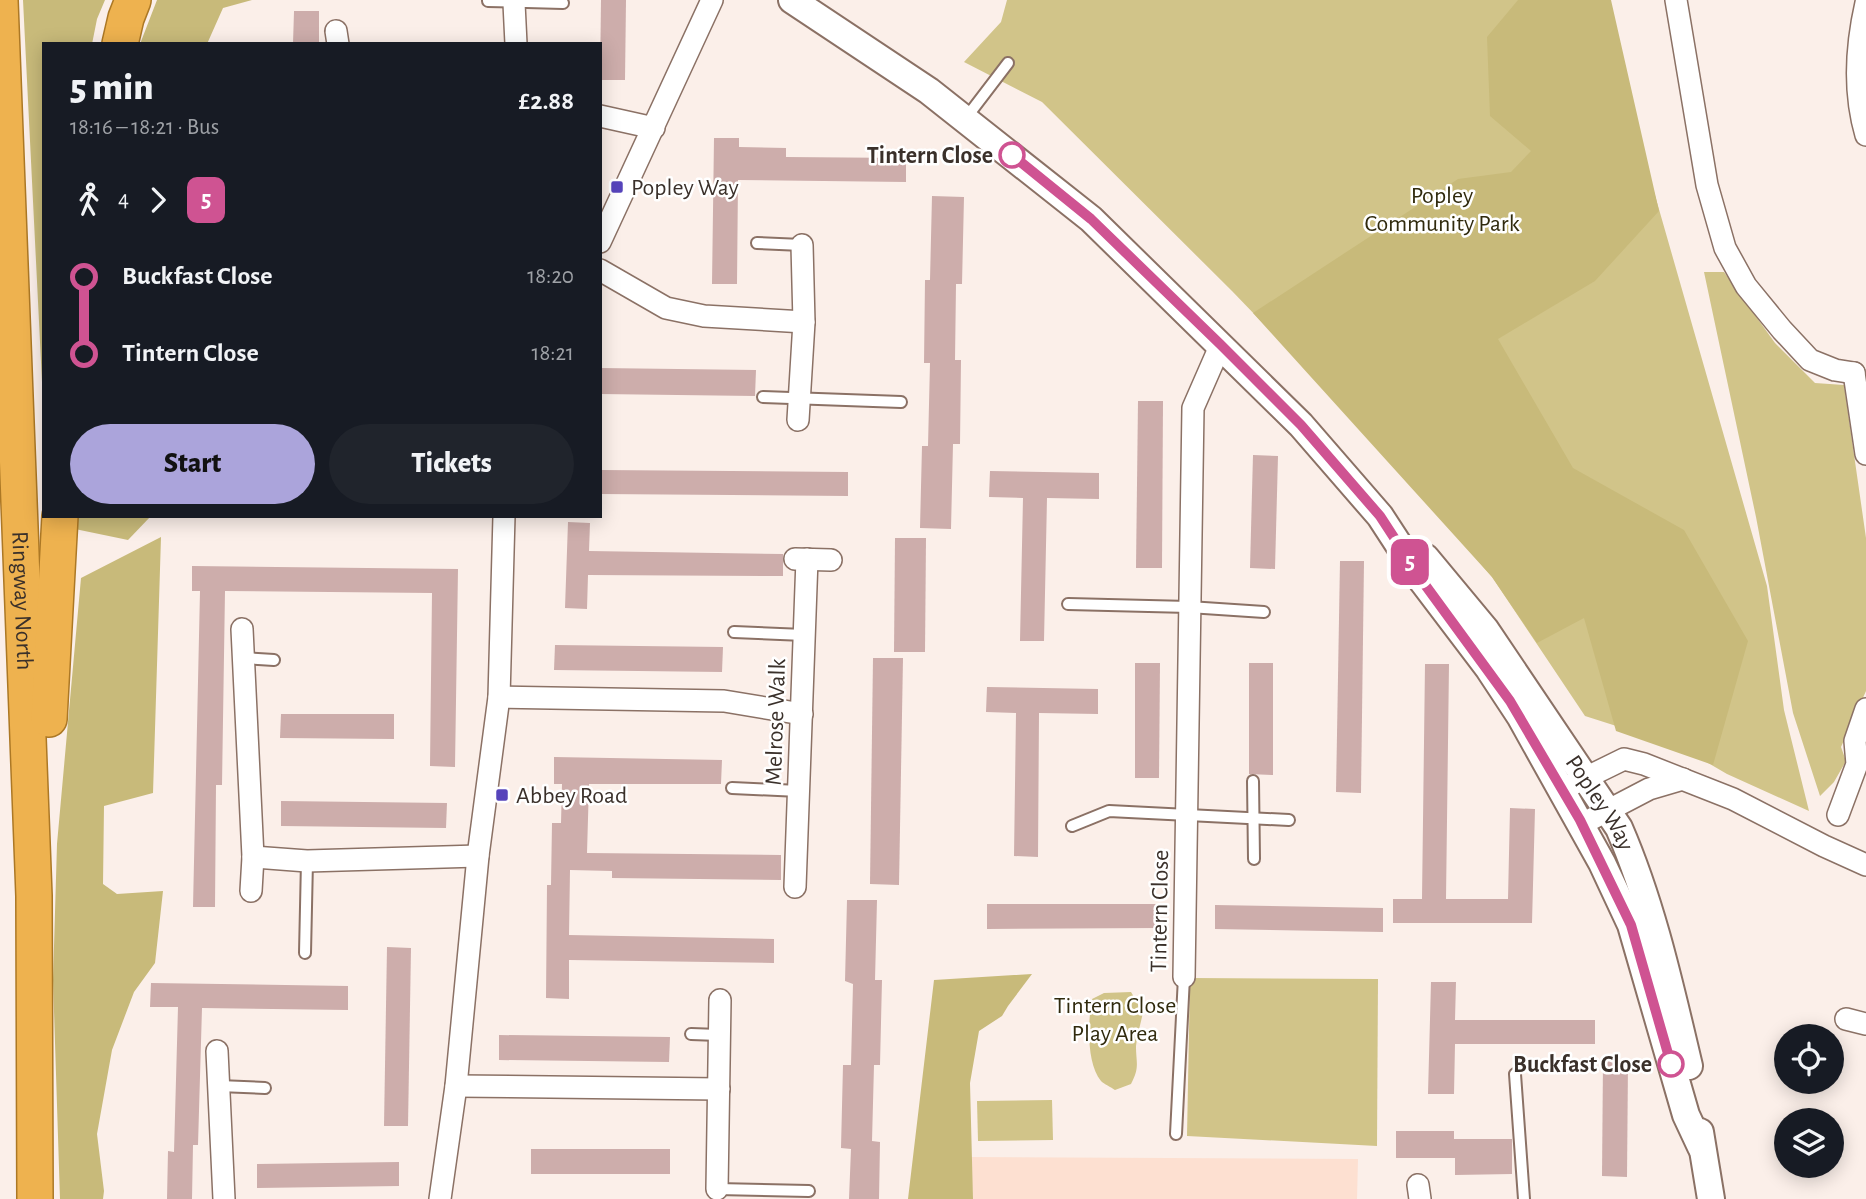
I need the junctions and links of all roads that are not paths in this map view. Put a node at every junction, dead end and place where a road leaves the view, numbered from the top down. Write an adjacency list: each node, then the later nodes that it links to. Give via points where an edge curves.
1 (133, 0): 10 (highway)
2 (712, 0): 15 (street)
3 (792, 0): 14 (street, Popley Way)
4 (1676, 0): 23 (street, via 1707,185 1725,248 1746,286 1810,360 1836,370)
5 (0, 1): 64 (highway, Ringway North)
6 (488, 1): 7 (lane)
7 (514, 3): 8 (lane); 11 (street)
8 (563, 3)
9 (1866, 3): 16 (street, via 1856,77)
10 (120, 42)
11 (516, 42)
12 (1008, 63): 14 (lane)
13 (602, 116): 15 (street)
14 (966, 118): 22 (street, Popley Way, via 1091,219)
15 (654, 128): 17 (street)
16 (1866, 135)
17 (602, 238)
18 (757, 243): 19 (lane)
19 (802, 245): 21 (street)
20 (602, 271): 21 (street, via 666,309)
21 (804, 322): 25 (street)
22 (1220, 344): 29 (street, Popley Way, via 1301,425); 34 (street, Tintern Close, via 1193,408)
23 (1860, 369): 28 (street)
24 (763, 397): 25 (lane)
25 (798, 398): 26 (lane); 27 (street)
26 (901, 402)
27 (798, 420)
28 (1866, 454)
29 (1380, 516): 44 (street, Popley Way, via 1428,560 1485,629); 48 (street, Popley Way, via 1489,669)
30 (60, 518): 64 (highway)
31 (504, 518): 41 (street)
32 (831, 560): 38 (street, Melrose Walk, via 801,559)
33 (1068, 604): 34 (lane)
34 (1189, 607): 35 (lane); 51 (street, Tintern Close)
35 (1264, 612)
36 (242, 629): 39 (street)
37 (734, 632): 38 (lane)
38 (804, 635): 43 (street, Melrose Walk)
39 (244, 658): 40 (lane); 58 (street)
40 (274, 660)
41 (499, 697): 43 (street, via 724,701); 57 (street)
42 (1866, 709): 52 (street, via 1855,741 1857,764)
43 (802, 713): 49 (street, Melrose Walk)
44 (1585, 777): 45 (street, via 1624,759); 48 (street); 50 (street, Popley Way)
45 (1683, 779): 50 (street, via 1649,789); 61 (street)
46 (1253, 781): 53 (lane)
47 (732, 788): 49 (lane)
48 (1561, 790): 55 (street, Popley Way)
49 (799, 791): 62 (street, Melrose Walk)
50 (1608, 810): 55 (street); 77 (street, Popley Way, via 1629,851 1656,932 1697,1102)
51 (1187, 815): 53 (lane, Tintern Close); 56 (lane, Tintern Close, via 1110,811); 66 (street, Tintern Close)
52 (1838, 815)
53 (1254, 820): 54 (lane, Tintern Close); 59 (lane)
54 (1289, 820)
55 (1582, 824): 77 (street, Popley Way, via 1631,925 1686,1115)
56 (1072, 826)
57 (478, 856): 60 (street); 73 (street)
58 (253, 857): 60 (street); 63 (street)
59 (1254, 859)
60 (307, 861): 65 (lane)
61 (1866, 865)
62 (795, 887)
63 (251, 891)
64 (34, 897): 80 (highway, Ringway North)
65 (305, 953)
66 (1184, 977): 76 (lane, Tintern Close)
67 (720, 1000): 69 (street)
68 (691, 1034): 69 (lane)
69 (719, 1035): 75 (street)
70 (218, 1051): 72 (street)
71 (1515, 1074): 83 (lane)
72 (219, 1086): 74 (lane); 81 (street)
73 (456, 1086): 75 (street); 82 (street)
74 (265, 1088)
75 (719, 1089): 78 (street)
76 (1176, 1134)
77 (1701, 1147): 84 (street, Popley Way)
78 (717, 1189): 79 (lane)
79 (810, 1191)
80 (35, 1199)
81 (223, 1199)
82 (440, 1199)
83 (1524, 1199)
84 (1711, 1199)

